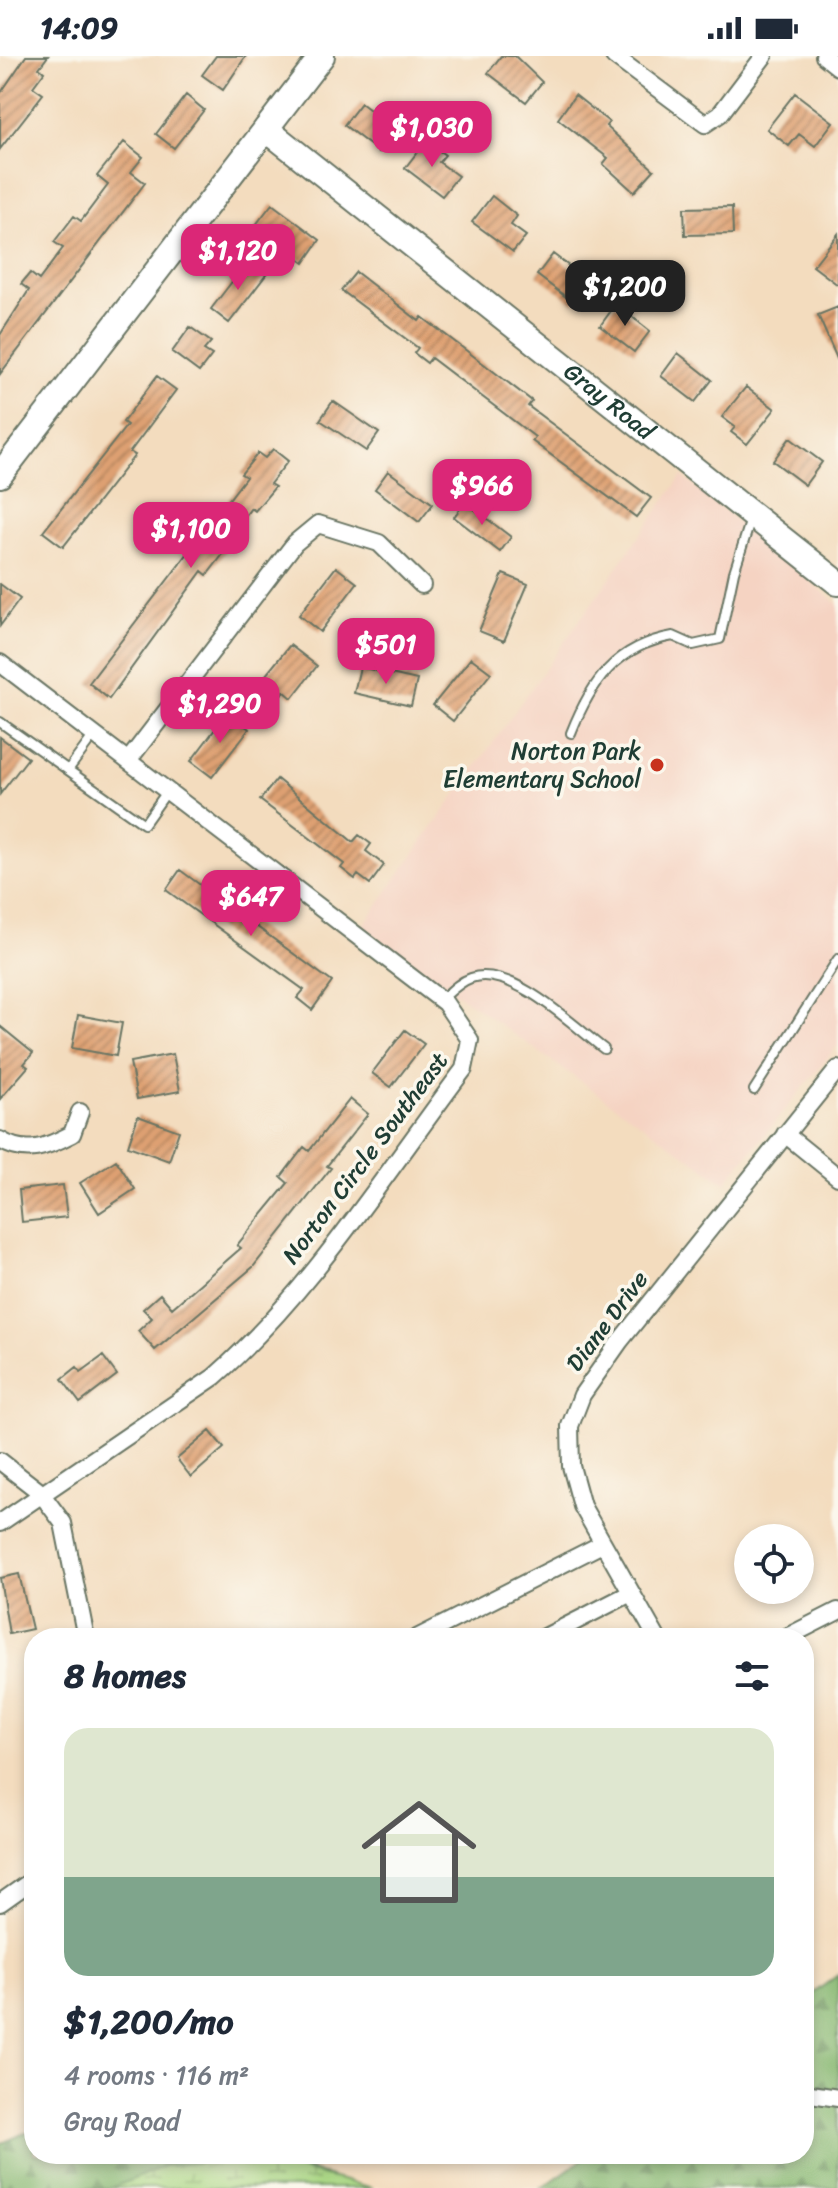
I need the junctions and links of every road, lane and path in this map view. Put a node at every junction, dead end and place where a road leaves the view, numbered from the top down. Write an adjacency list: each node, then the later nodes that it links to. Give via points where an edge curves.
1 (322, 56): 6 (street)
2 (614, 56): 3 (street, via 705,124 720,114)
3 (764, 56)
4 (824, 56): 5 (street)
5 (838, 67)
6 (266, 129): 7 (street); 8 (street, Gray Road)
7 (3, 464)
8 (753, 515): 9 (street, Gray Road); 13 (lane, via 720,639 693,645 673,636 634,646 585,697)
9 (838, 583)
10 (422, 585): 15 (street, via 379,543 318,524 295,543)
11 (0, 663): 14 (street, Norton Circle Southeast)
12 (0, 722): 16 (lane)
13 (571, 733)
14 (94, 735): 15 (street, Norton Circle Southeast); 16 (lane)
15 (128, 761): 17 (street, Norton Circle Southeast)
16 (68, 770): 17 (lane, via 144,824)
17 (166, 793): 19 (street, Norton Circle Southeast)
18 (838, 959): 22 (lane)
19 (441, 1000): 20 (lane, via 472,978 502,978 536,996); 28 (street, Norton Circle Southeast, via 470,1040 464,1069 273,1319 214,1377)
20 (604, 1049)
21 (838, 1069): 24 (street, Diane Drive)
22 (754, 1090)
23 (80, 1112): 25 (street, via 72,1134 44,1149 13,1147)
24 (785, 1134): 26 (street); 30 (street, Diane Drive, via 582,1395 570,1426 571,1466 582,1506)
25 (0, 1140)
26 (838, 1177)
27 (0, 1461): 28 (street)
28 (40, 1492): 29 (street, Norton Circle Southeast); 33 (street, via 63,1523)
29 (0, 1523)
30 (602, 1544): 31 (street, Diane Drive); 34 (street)
31 (631, 1593): 35 (street); 36 (street, Diane Drive)
32 (838, 1611): 37 (street)
33 (84, 1628)
34 (437, 1628)
35 (563, 1628)
36 (651, 1628)
37 (805, 1628)
38 (24, 1886): 39 (street)
39 (0, 1903)
40 (814, 2094): 41 (street)
41 (838, 2098)

